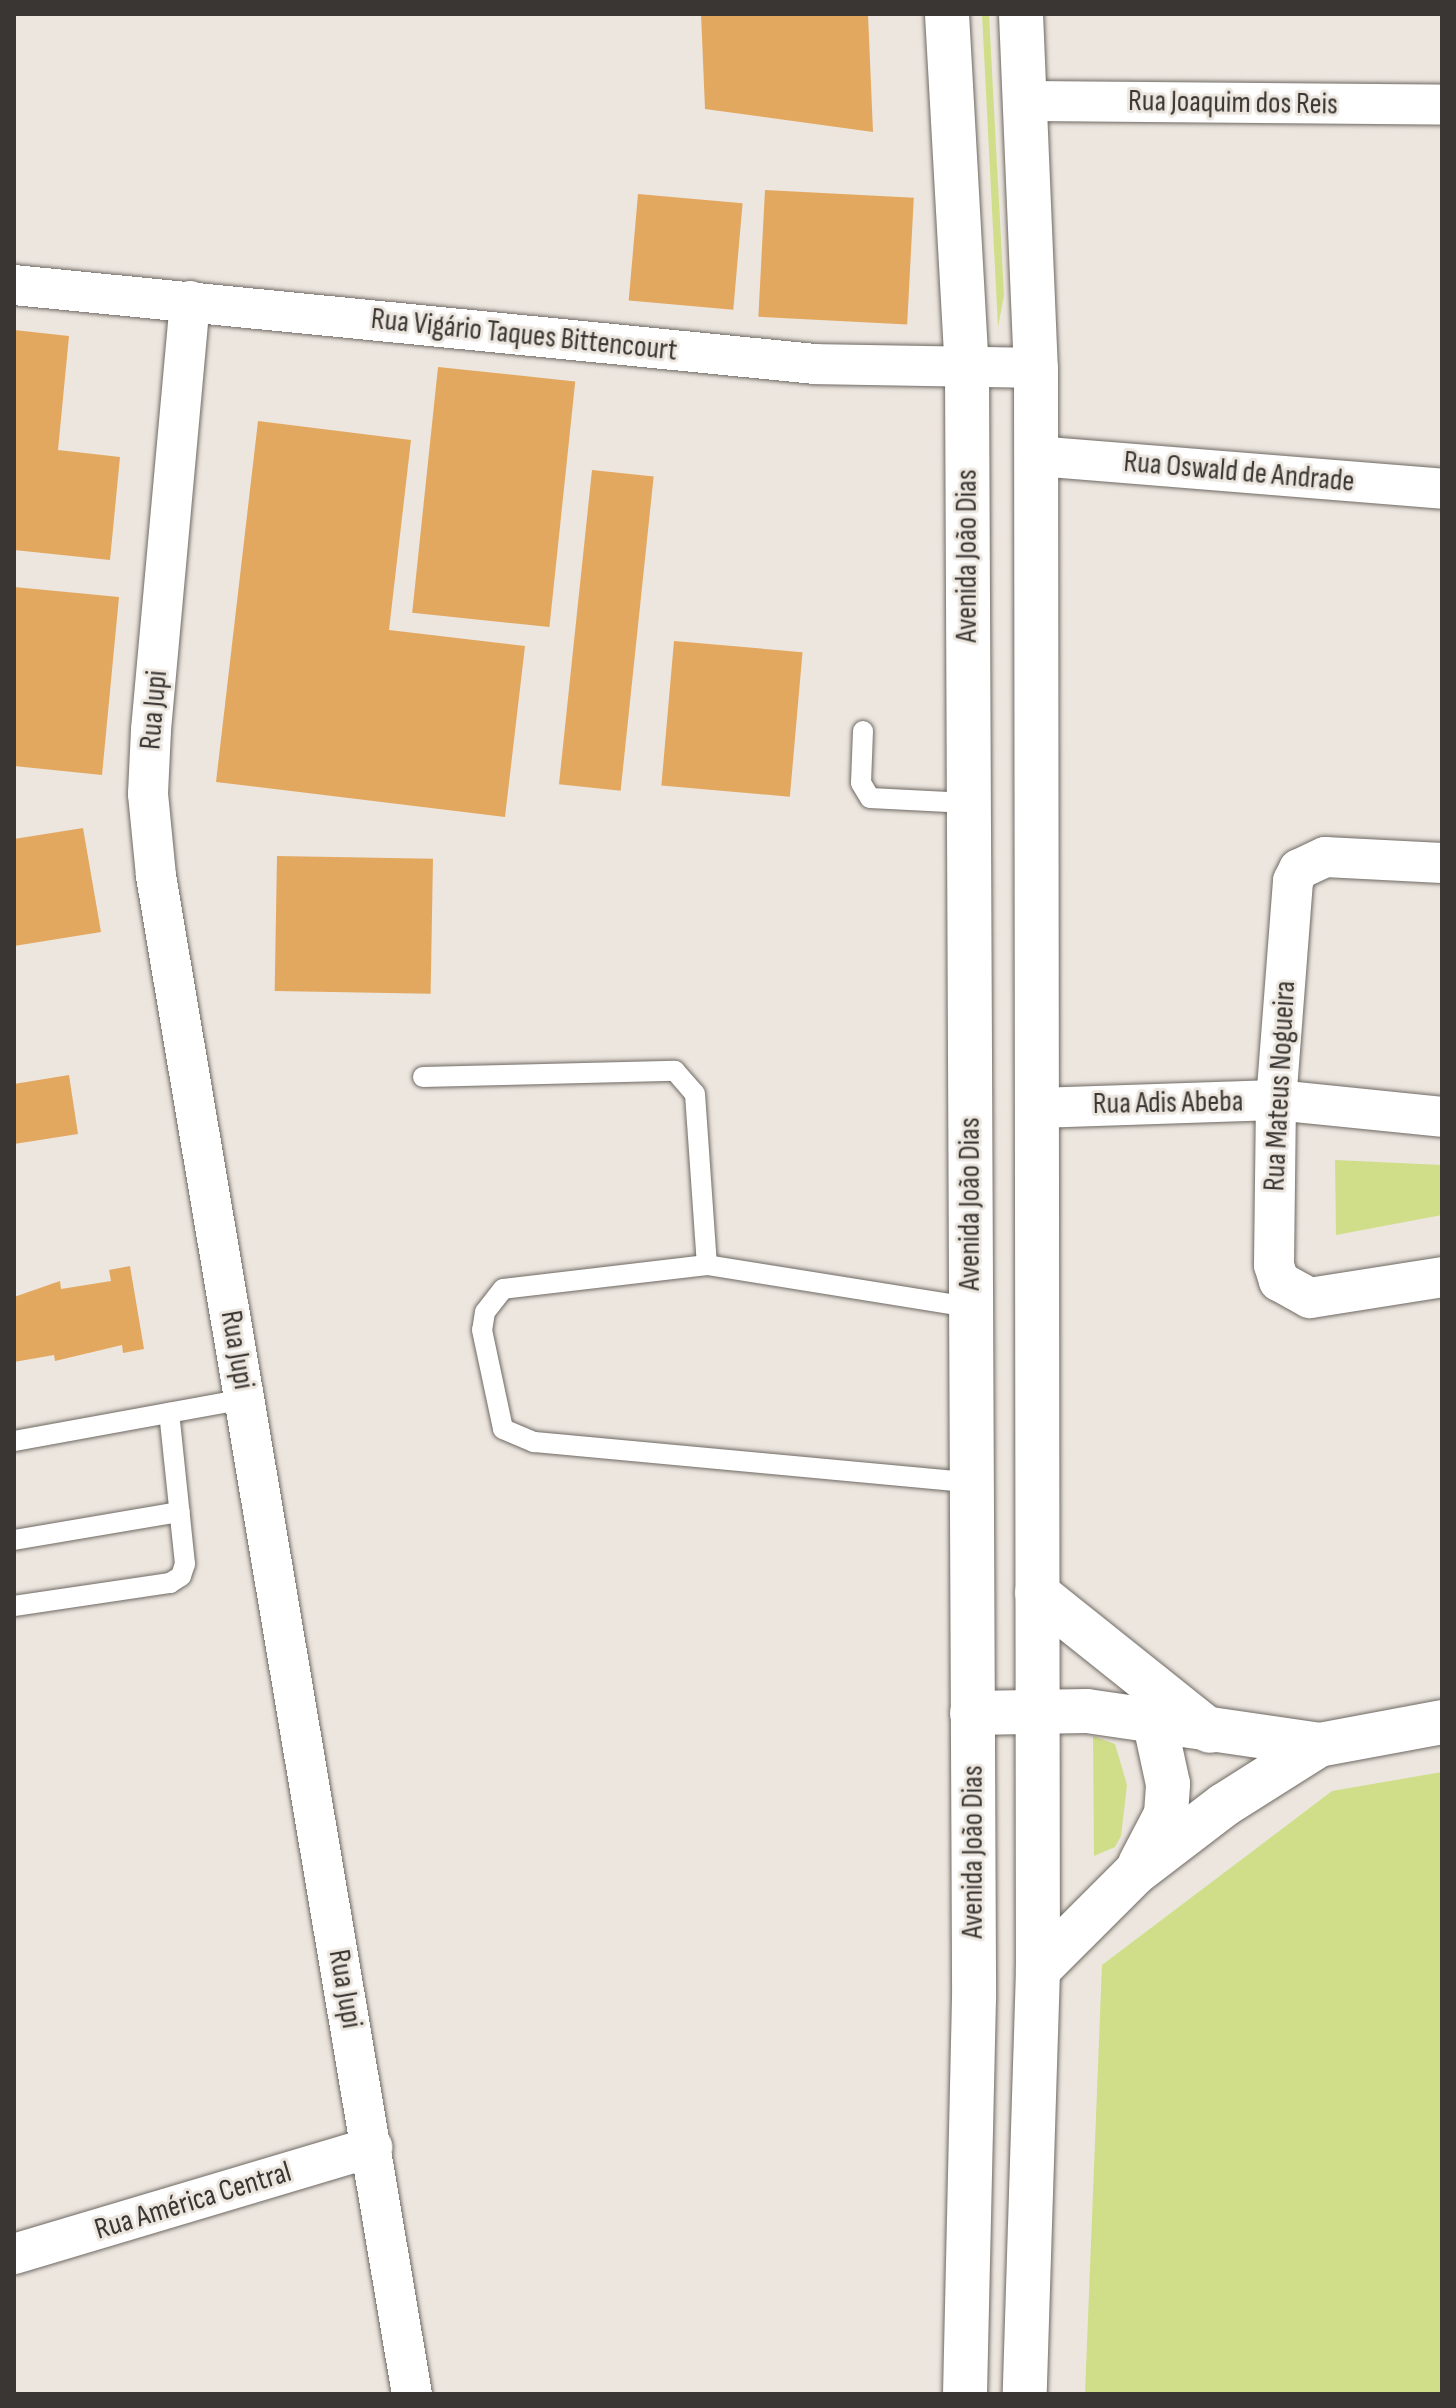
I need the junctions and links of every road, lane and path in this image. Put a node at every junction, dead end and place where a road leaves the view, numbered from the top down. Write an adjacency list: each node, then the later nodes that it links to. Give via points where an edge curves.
1 (947, 14): 8 (main road, Avenida João Dias)
2 (1021, 14): 3 (main road)
3 (1023, 101): 4 (street, Rua Joaquim dos Reis); 7 (main road)
4 (1442, 105)
5 (14, 285): 6 (street, Rua Vigário Taques Bittencourt)
6 (190, 301): 8 (street, Rua Vigário Taques Bittencourt, via 815,364); 21 (street, Rua Jupi, via 148,794 156,876)
7 (1036, 368): 8 (street, Rua Vigário Taques Bittencourt); 9 (main road)
8 (967, 369): 12 (main road, Avenida João Dias)
9 (1036, 456): 10 (street, Rua Oswald de Andrade); 16 (main road)
10 (1442, 489)
11 (863, 731): 12 (lane, via 861,783 870,798)
12 (968, 803): 20 (main road, Avenida João Dias)
13 (1442, 863): 15 (street, Rua Mateus Nogueira, via 1325,857 1299,869 1293,881)
14 (423, 1077): 18 (lane, via 664,1068 685,1077 695,1094)
15 (1276, 1100): 16 (street, Rua Adis Abeba); 17 (street, Rua Adis Abeba); 19 (street, Rua Mateus Nogueira, via 1279,1281 1310,1298)
16 (1037, 1108): 27 (main road)
17 (1442, 1117)
18 (707, 1265): 20 (lane); 24 (lane, via 503,1289 485,1312 482,1330 503,1429 534,1442)
19 (1442, 1277)
20 (970, 1307): 24 (main road, Avenida João Dias)
21 (245, 1399): 22 (lane); 37 (street, Rua Jupi)
22 (169, 1413): 23 (lane); 25 (lane)
23 (14, 1441)
24 (972, 1483): 30 (main road, Avenida João Dias)
25 (180, 1512): 26 (lane); 28 (lane, via 185,1564 175,1581)
26 (14, 1540)
27 (1037, 1593): 29 (main road); 33 (main road)
28 (14, 1606)
29 (1038, 1709): 30 (main road); 31 (main road); 36 (main road)
30 (972, 1713): 40 (main road, Avenida João Dias, via 973,2029)
31 (1154, 1719): 33 (main road); 35 (main road, via 1168,1784 1166,1814)
32 (1442, 1722): 34 (main road)
33 (1210, 1731): 34 (main road)
34 (1319, 1745): 35 (main road, via 1224,1805)
35 (1135, 1873): 36 (main road)
36 (1038, 1970): 41 (main road)
37 (372, 2147): 38 (street, Rua América Central); 39 (street, Rua Jupi)
38 (14, 2254)
39 (412, 2394)
40 (965, 2394)
41 (1025, 2394)

